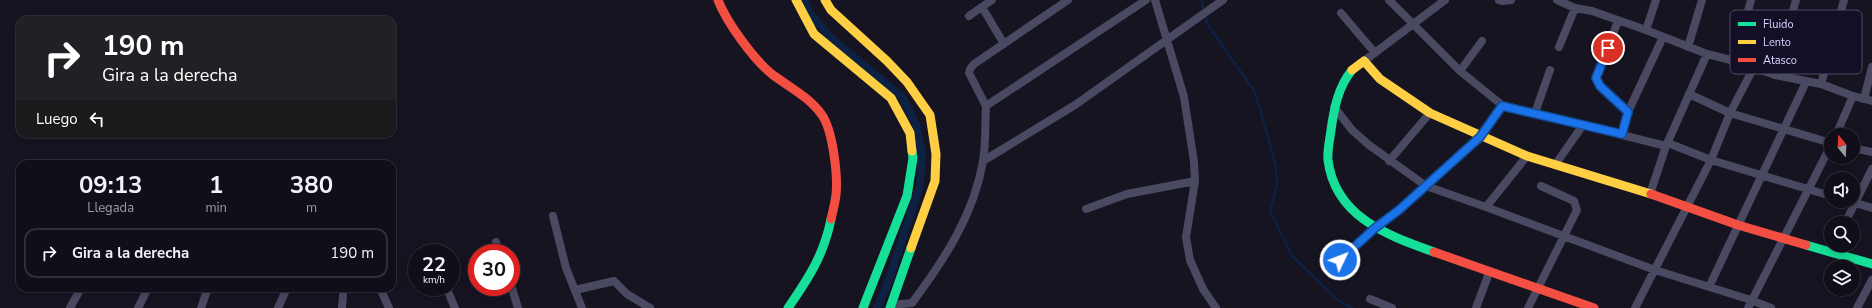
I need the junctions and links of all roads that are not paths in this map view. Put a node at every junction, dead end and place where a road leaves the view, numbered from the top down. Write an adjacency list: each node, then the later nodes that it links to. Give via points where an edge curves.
1 (718, 0): 124 (street, via 723,13 747,47 772,74 802,94 823,116 833,142 836,194 828,234 812,271)
2 (796, 0): 125 (street, via 814,34 890,98 900,110 910,133 912,158 907,196)
3 (825, 0): 113 (street, via 831,10 907,82 930,115 936,154 935,181)
4 (992, 0): 19 (street)
5 (1068, 0): 32 (street)
6 (1146, 0): 51 (street)
7 (1155, 0): 30 (street)
8 (1223, 0): 30 (street)
9 (1389, 0): 27 (street)
10 (1499, 0): 11 (street)
11 (1511, 0)
12 (1557, 0): 20 (street)
13 (1656, 0): 28 (street)
14 (1702, 0): 34 (street)
15 (1751, 0): 21 (street)
16 (1796, 0): 22 (street)
17 (1844, 0): 23 (street)
18 (1439, 2): 27 (street)
19 (982, 7): 25 (street); 32 (street)
20 (1575, 8): 26 (street, via 1592,11); 33 (street)
21 (1748, 10)
22 (1793, 10)
23 (1841, 10)
24 (1341, 14): 35 (street)
25 (969, 16)
26 (1618, 21): 28 (street); 54 (street, via 1596,78 1600,86)
27 (1412, 24): 35 (street); 41 (street)
28 (1646, 30): 29 (street)
29 (1663, 37): 34 (street); 54 (street)
30 (1167, 40): 70 (street, via 1075,105); 75 (street, via 1184,97)
31 (1482, 41): 41 (street)
32 (1004, 44): 51 (street, via 970,69 969,73)
33 (1559, 47)
34 (1688, 47): 36 (street)
35 (1375, 53): 38 (street)
36 (1707, 54): 37 (street); 48 (street)
37 (1730, 60)
38 (1364, 61): 53 (street, via 1351,71); 55 (street, via 1380,79)
39 (1872, 67): 50 (street)
40 (1550, 70): 56 (street)
41 (1460, 71): 52 (street)
42 (1750, 74): 57 (street)
43 (1772, 74): 45 (street)
44 (1824, 74): 47 (street)
45 (1775, 75): 46 (street)
46 (1806, 82): 47 (street); 60 (street)
47 (1821, 84): 49 (street)
48 (1689, 94): 57 (street); 64 (street)
49 (1853, 96): 50 (street); 59 (street)
50 (1868, 100)
51 (986, 106): 70 (street)
52 (1502, 106): 56 (street); 62 (street)
53 (1334, 107): 71 (street, via 1352,130); 89 (street, via 1328,158 1331,175 1346,204)
54 (1628, 112): 61 (street)
55 (1430, 113): 62 (street); 71 (street)
56 (1535, 113): 58 (street)
57 (1730, 113): 60 (street); 69 (street)
58 (1583, 125): 61 (street); 72 (street)
59 (1839, 128)
60 (1784, 129): 63 (street); 74 (street)
61 (1622, 134): 64 (street)
62 (1480, 137): 67 (street); 76 (street)
63 (1824, 142)
64 (1667, 145): 69 (street); 80 (street)
65 (1860, 149): 66 (street)
66 (1872, 152)
67 (1527, 156): 72 (street); 83 (street)
68 (1824, 158): 78 (street)
69 (1711, 160): 74 (street); 84 (street)
70 (983, 161): 112 (street, via 959,233)
71 (1389, 161): 76 (street)
72 (1555, 165): 80 (street)
73 (1872, 169): 79 (street)
74 (1762, 175): 78 (street); 88 (street)
75 (1195, 181): 86 (street, via 1127,194); 126 (street, via 1186,238 1190,260)
76 (1426, 186): 83 (street); 89 (street)
77 (1541, 186): 90 (street, via 1575,203 1577,210)
78 (1808, 189): 81 (street); 91 (street)
79 (1860, 189)
80 (1650, 194): 84 (street)
81 (1824, 194)
82 (1860, 204): 85 (street)
83 (1486, 207): 90 (street)
84 (1686, 208): 88 (street); 96 (street)
85 (1872, 208)
86 (1086, 209)
87 (553, 216): 101 (street, via 566,268)
88 (1738, 225): 91 (street); 99 (street)
89 (1375, 228): 94 (street); 97 (street)
90 (1564, 237): 96 (street); 100 (street)
91 (1784, 238): 92 (street); 111 (street)
92 (1824, 247)
93 (1840, 252): 95 (street)
94 (1340, 260)
95 (1872, 264)
96 (1655, 270): 99 (street); 131 (street)
97 (1489, 273): 100 (street); 128 (street)
98 (1872, 280): 133 (street)
99 (1709, 287): 111 (street)
100 (1538, 288): 129 (street); 130 (street)
101 (575, 290): 122 (street); 123 (street, via 614,281 627,294)
102 (79, 292): 114 (street)
103 (146, 292): 115 (street)
104 (207, 292): 116 (street)
105 (285, 292): 117 (street)
106 (382, 292): 119 (street)
107 (342, 295): 118 (street)
108 (450, 296): 120 (street)
109 (514, 296): 121 (street)
110 (1370, 299): 127 (street)
111 (1750, 304): 132 (street)
112 (910, 305): 113 (street)
113 (890, 306)
114 (70, 308)
115 (138, 308)
116 (201, 308)
117 (278, 308)
118 (342, 308)
119 (389, 308)
120 (455, 308)
121 (518, 308)
122 (582, 308)
123 (650, 308)
124 (788, 308)
125 (863, 308)
126 (1216, 308)
127 (1392, 308)
128 (1476, 308)
129 (1528, 308)
130 (1594, 308)
131 (1635, 308)
132 (1771, 308)
133 (1857, 308)

